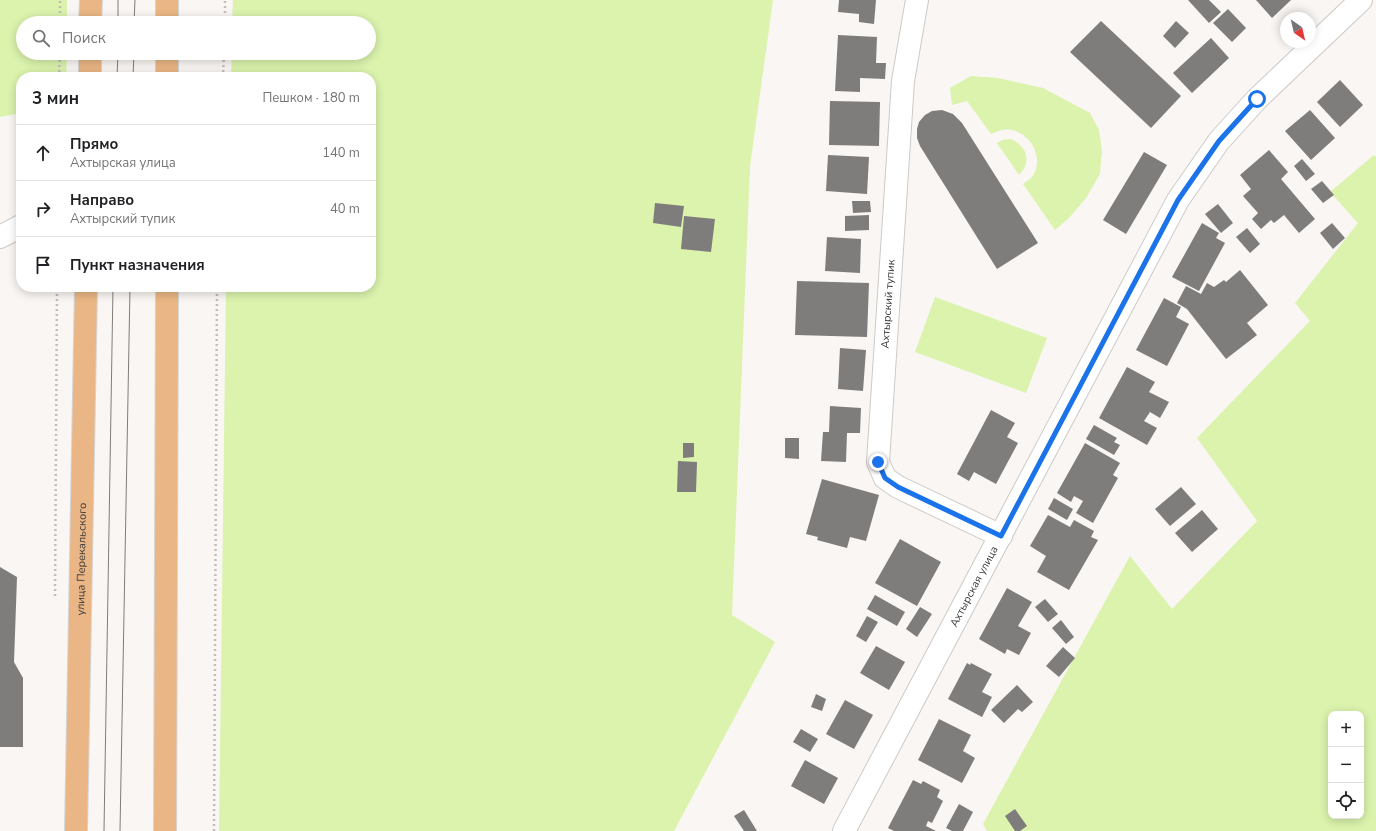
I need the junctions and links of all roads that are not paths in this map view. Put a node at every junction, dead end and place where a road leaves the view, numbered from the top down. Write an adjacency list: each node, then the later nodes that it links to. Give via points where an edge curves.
1 (91, 0): 5 (main road)
2 (167, 0): 6 (main road)
3 (917, 0): 15 (street, Ахтырский тупик, via 903,81 878,462 885,478 898,487)
4 (1360, 0): 15 (street, Ахтырская улица, via 1257,99 1219,141 1178,200)
5 (90, 16)
6 (167, 16)
7 (90, 60): 9 (main road)
8 (167, 60): 10 (main road)
9 (90, 72)
10 (167, 72)
11 (16, 229): 12 (street)
12 (0, 237)
13 (86, 292): 16 (main road, улица Перекальского)
14 (166, 292): 17 (main road)
15 (1001, 536): 18 (street, Ахтырская улица)
16 (76, 831)
17 (165, 831)
18 (844, 831)

